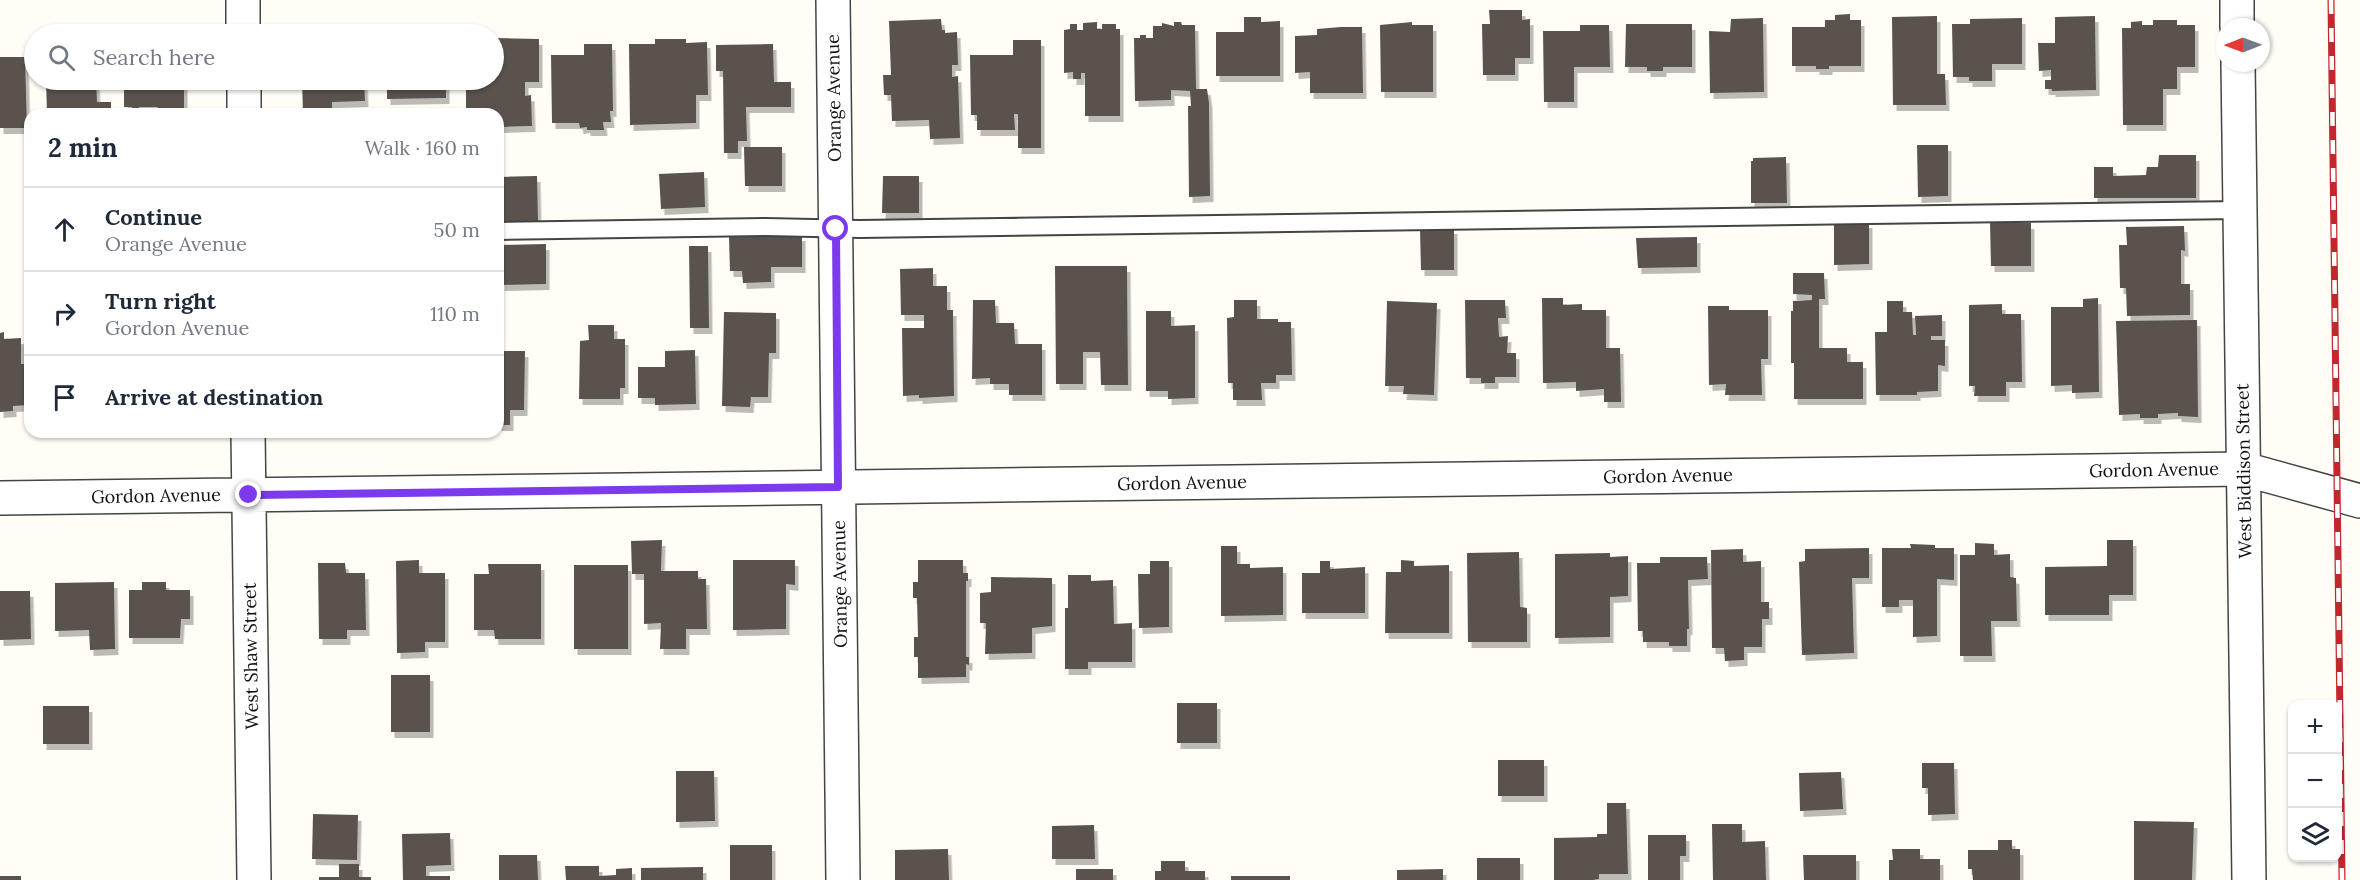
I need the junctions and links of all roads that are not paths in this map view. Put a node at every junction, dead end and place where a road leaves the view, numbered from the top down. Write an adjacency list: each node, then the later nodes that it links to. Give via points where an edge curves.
1 (243, 0): 5 (street)
2 (833, 0): 10 (street, Orange Avenue)
3 (2237, 0): 4 (street)
4 (2237, 18)
5 (243, 24)
6 (2238, 72): 9 (street, West Biddison Street)
7 (244, 90): 8 (street)
8 (244, 108)
9 (2240, 210): 10 (lane); 13 (street, West Biddison Street)
10 (836, 229): 11 (lane); 14 (street, Orange Avenue)
11 (504, 231)
12 (248, 438): 15 (street, West Shaw Street)
13 (2244, 469): 14 (street, Gordon Avenue); 17 (street, Gordon Avenue); 20 (street, West Biddison Street)
14 (838, 487): 15 (street, Gordon Avenue); 19 (street, Orange Avenue)
15 (249, 495): 16 (street, Gordon Avenue); 18 (street, West Shaw Street)
16 (0, 498)
17 (2360, 501)
18 (255, 880)
19 (843, 880)
20 (2249, 880)

